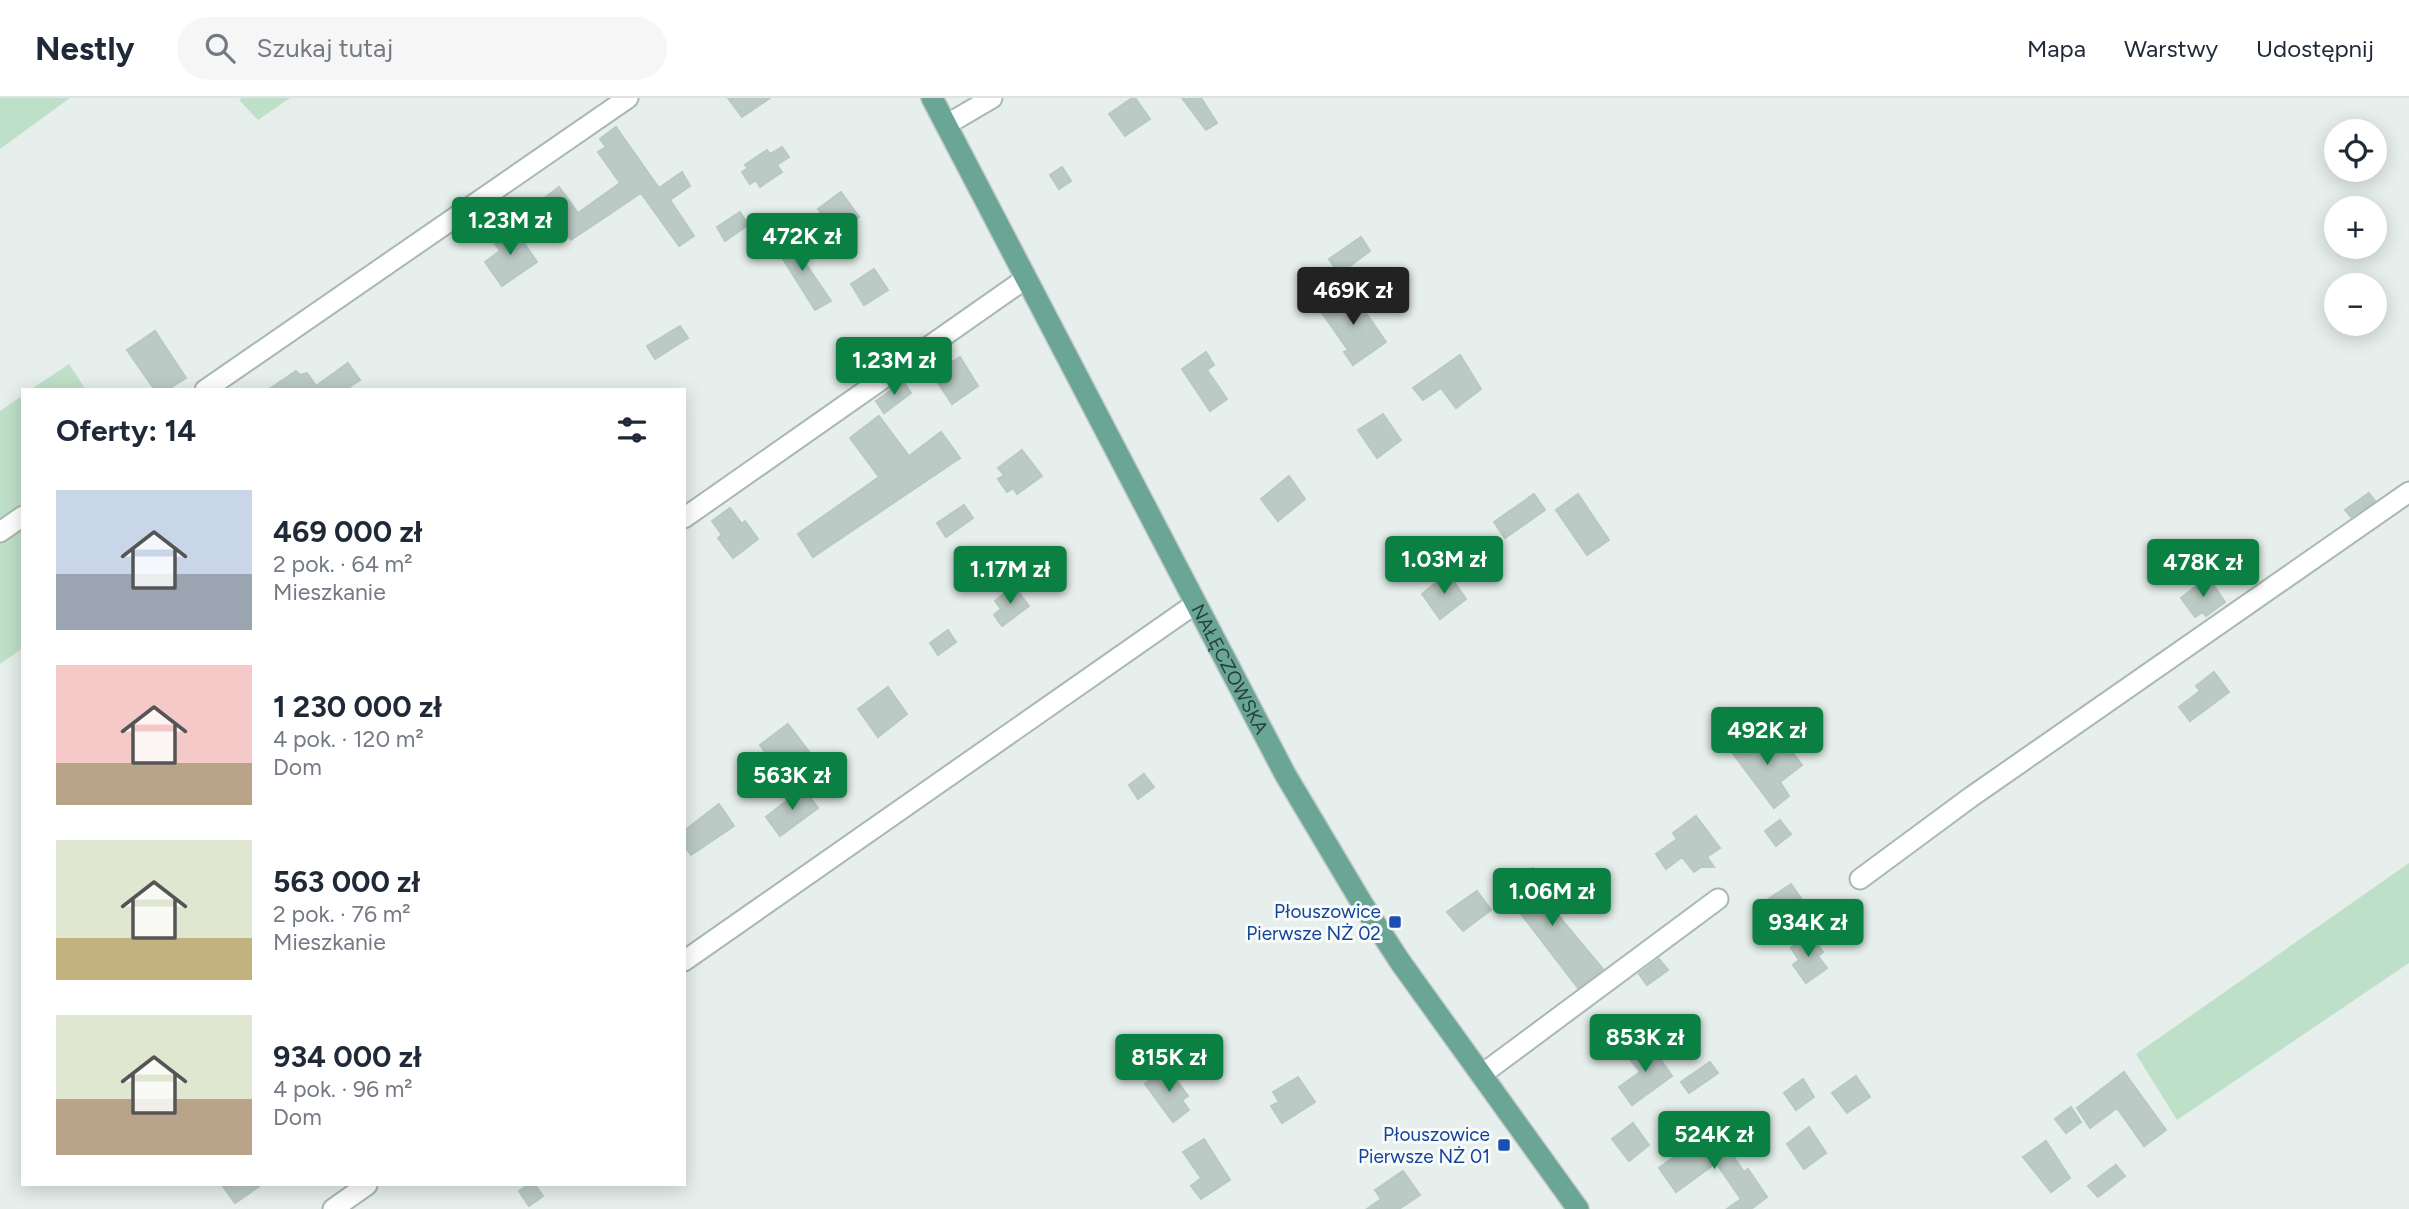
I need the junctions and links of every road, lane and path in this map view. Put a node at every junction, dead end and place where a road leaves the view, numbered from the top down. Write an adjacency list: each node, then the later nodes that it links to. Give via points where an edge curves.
1 (628, 98): 6 (street)
2 (932, 98): 4 (main road, NAŁĘCZOWSKA)
3 (992, 98): 4 (street)
4 (946, 125): 5 (main road, NAŁĘCZOWSKA)
5 (1027, 281): 9 (street); 11 (main road, NAŁĘCZOWSKA)
6 (208, 388)
7 (2409, 492): 12 (street)
8 (21, 517): 10 (street)
9 (686, 517)
10 (0, 532)
11 (1195, 604): 14 (street); 15 (main road, NAŁĘCZOWSKA, via 1335,859 1401,963)
12 (1860, 879)
13 (1718, 899): 15 (street)
14 (686, 960)
15 (1481, 1075): 18 (main road, NAŁĘCZOWSKA)
16 (366, 1186): 17 (street)
17 (333, 1209)
18 (1578, 1209)

